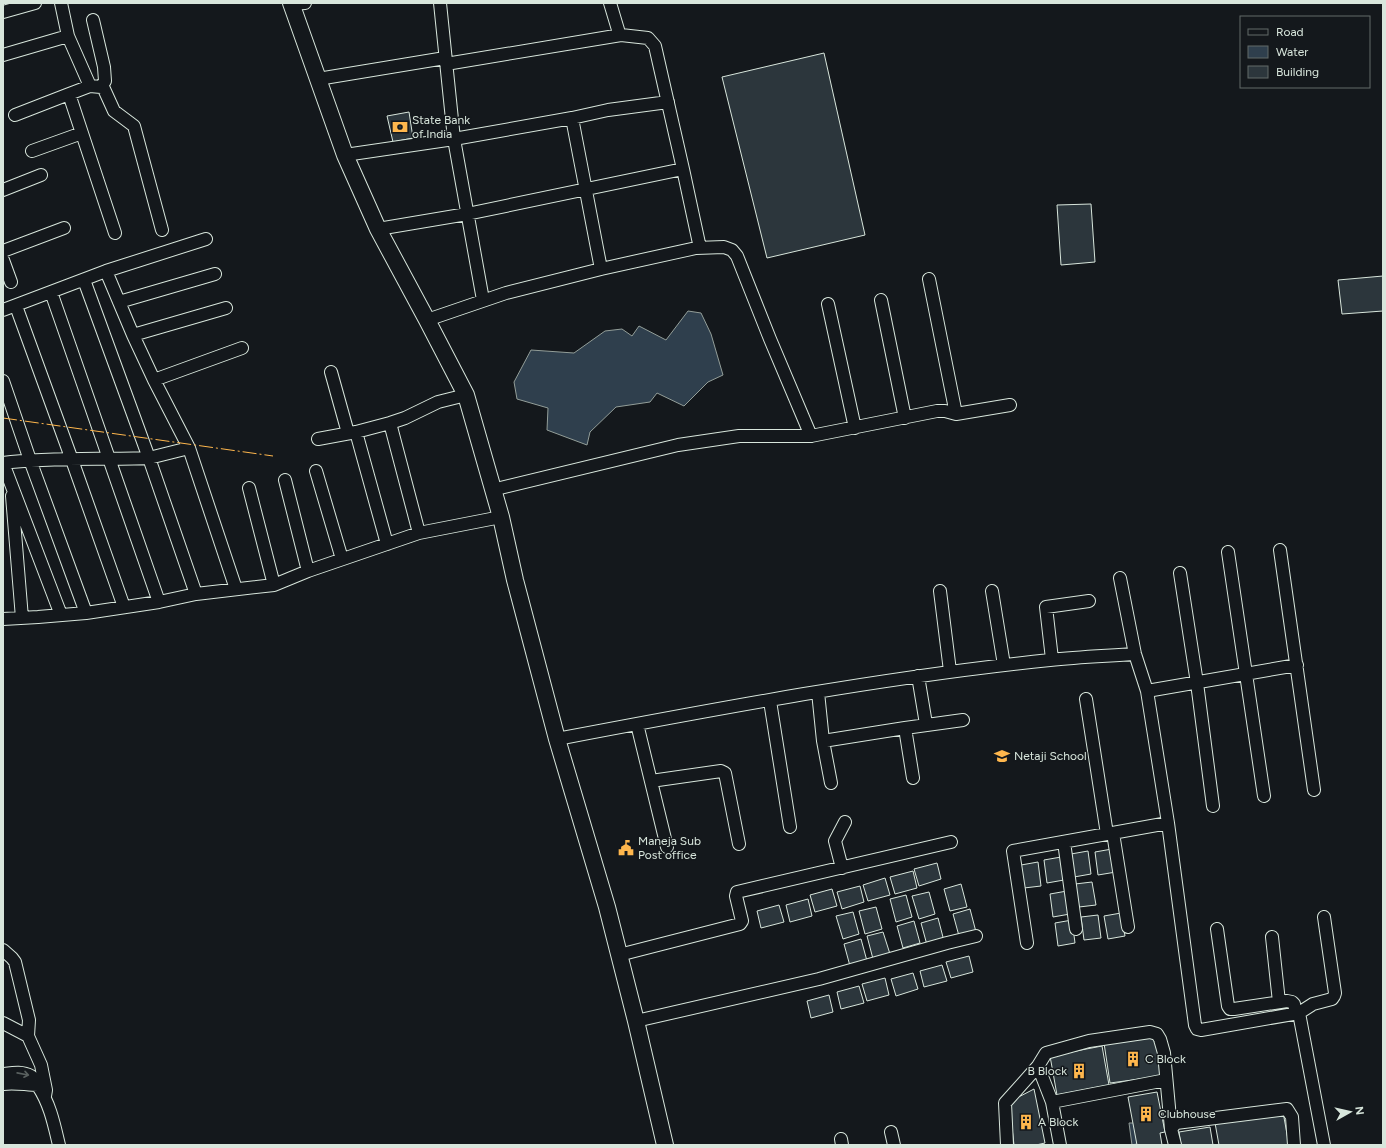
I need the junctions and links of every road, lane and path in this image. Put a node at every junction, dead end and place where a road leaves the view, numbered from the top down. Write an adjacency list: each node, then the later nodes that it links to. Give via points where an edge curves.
1 (35, 3): 6 (street)
2 (61, 3): 9 (street)
3 (440, 3): 11 (street)
4 (610, 3): 8 (street, via 619,33)
5 (295, 4): 12 (street)
6 (3, 12)
7 (93, 20): 13 (street, via 105,81)
8 (622, 35): 11 (street); 15 (street, via 648,38 652,41)
9 (68, 36): 10 (street); 13 (street)
10 (3, 55)
11 (446, 61): 12 (street); 19 (street)
12 (318, 79): 21 (street)
13 (96, 86): 14 (street); 29 (street, via 104,89 114,111 134,126)
14 (69, 94): 16 (street); 18 (street)
15 (668, 102): 17 (street); 22 (street)
16 (14, 115)
17 (572, 118): 19 (street); 25 (street)
18 (82, 133): 20 (street); 30 (street)
19 (454, 139): 21 (street); 26 (street)
20 (32, 151)
21 (345, 155): 28 (street)
22 (683, 169): 25 (street); 32 (street)
23 (41, 176): 24 (street)
24 (3, 190)
25 (585, 190): 26 (street); 35 (street)
26 (467, 214): 28 (street); 42 (street)
27 (64, 228): 33 (street)
28 (378, 229): 49 (street)
29 (162, 230)
30 (115, 233)
31 (206, 239): 36 (street)
32 (700, 248): 35 (street); 62 (street, via 724,247 732,250 737,256)
33 (3, 251)
34 (3, 260): 40 (street)
35 (601, 269): 42 (street)
36 (106, 271): 39 (street); 44 (street)
37 (215, 274): 44 (street)
38 (929, 279): 57 (street)
39 (84, 280): 41 (street); 65 (street)
40 (11, 282)
41 (52, 292): 46 (street); 68 (street)
42 (483, 300): 49 (street)
43 (881, 300): 58 (street)
44 (119, 302): 50 (street)
45 (828, 304): 60 (street)
46 (16, 306): 48 (street); 67 (street)
47 (226, 308): 50 (street)
48 (3, 310)
49 (427, 320): 55 (street)
50 (133, 335): 53 (street)
51 (242, 348): 53 (street)
52 (331, 372): 61 (street)
53 (154, 380): 64 (street)
54 (3, 382): 66 (street)
55 (466, 395): 59 (street, via 438,402); 74 (street)
56 (1010, 405): 57 (street)
57 (956, 414): 58 (street, via 937,411)
58 (905, 418): 60 (street)
59 (390, 423): 61 (street); 76 (street)
60 (855, 428): 62 (street)
61 (352, 432): 63 (street); 77 (street)
62 (811, 436): 74 (street, via 739,436 678,445)
63 (318, 439)
64 (188, 448): 65 (street); 85 (street)
65 (149, 458): 68 (street); 88 (street)
66 (30, 460): 67 (street); 69 (street); 92 (street)
67 (72, 460): 68 (street); 91 (street)
68 (109, 460): 90 (street)
69 (3, 463): 72 (street)
70 (316, 471): 80 (street)
71 (285, 480): 81 (street)
72 (10, 482): 93 (street); 94 (street)
73 (249, 488): 84 (street)
74 (492, 490): 75 (street)
75 (501, 517): 76 (street); 112 (street)
76 (419, 533): 77 (street)
77 (387, 544): 80 (street)
78 (1280, 550): 99 (street)
79 (1228, 552): 101 (street)
80 (342, 559): 81 (street)
81 (308, 571): 84 (street)
82 (1180, 573): 103 (street)
83 (1120, 578): 96 (street)
84 (274, 585): 85 (street)
85 (236, 589): 88 (street)
86 (940, 590): 100 (street)
87 (992, 591): 98 (street)
88 (196, 594): 90 (street)
89 (1089, 601): 97 (street, via 1046,607)
90 (159, 602): 91 (street)
91 (124, 607): 92 (street)
92 (86, 612): 93 (street)
93 (61, 615): 94 (street)
94 (22, 618): 95 (street)
95 (3, 619)
96 (1135, 654): 97 (street); 104 (street)
97 (1052, 659): 98 (street)
98 (1004, 665): 100 (street)
99 (1296, 665): 101 (street); 117 (street)
100 (950, 672): 102 (street)
101 (1247, 674): 103 (street); 118 (street)
102 (918, 676): 105 (street); 110 (street)
103 (1196, 683): 104 (street); 119 (street)
104 (1147, 691): 121 (street)
105 (818, 692): 107 (street); 113 (street)
106 (1086, 699): 123 (street)
107 (770, 701): 109 (street); 122 (street)
108 (963, 720): 110 (street)
109 (637, 724): 112 (street); 115 (street)
110 (926, 724): 111 (street)
111 (905, 728): 113 (street); 114 (street)
112 (557, 739): 137 (street)
113 (823, 741): 116 (street)
114 (913, 778)
115 (651, 781): 126 (street, via 723,771); 127 (street)
116 (832, 783)
117 (1314, 790)
118 (1264, 796)
119 (1212, 806)
120 (845, 822): 128 (street, via 835,841)
121 (1168, 823): 123 (street); 139 (street, via 1197,1029)
122 (790, 827)
123 (1110, 833): 125 (street); 130 (street)
124 (951, 842): 128 (street)
125 (1064, 842): 131 (street); 135 (street, via 1013,851)
126 (738, 844)
127 (666, 847)
128 (842, 868): 137 (street, via 737,892 742,921 740,924)
129 (1324, 917): 139 (street, via 1335,993 1332,999 1308,1006)
130 (1128, 927)
131 (1076, 929)
132 (1217, 929): 138 (street, via 1230,1009)
133 (976, 936): 140 (street, via 819,979)
134 (1272, 937): 138 (street)
135 (1027, 943)
136 (3, 950): 142 (street, via 15,962 29,1020)
137 (619, 954): 140 (street)
138 (1279, 1002): 139 (street, via 1292,1002)
139 (1297, 1013): 159 (street)
140 (636, 1022): 153 (street)
141 (3, 1023): 142 (street)
142 (28, 1036): 148 (street, via 41,1065)
143 (1038, 1066): 145 (street, via 1046,1053 1089,1041 1150,1032 1157,1034 1160,1039); 149 (street); 155 (street, via 1005,1103)
144 (3, 1074): 147 (street, one-way to 147, via 24,1073 33,1077)
145 (1166, 1080): 149 (street); 150 (street)
146 (3, 1084): 147 (street)
147 (38, 1085): 148 (street)
148 (45, 1096): 152 (street)
149 (1052, 1102): 156 (street)
150 (1171, 1129): 157 (street); 158 (street, via 1176,1123 1287,1109 1292,1117)
151 (891, 1132): 154 (street)
152 (59, 1145)
153 (665, 1145)
154 (894, 1145)
155 (1007, 1145)
156 (1060, 1145)
157 (1175, 1145)
158 (1294, 1145)
159 (1324, 1145)

